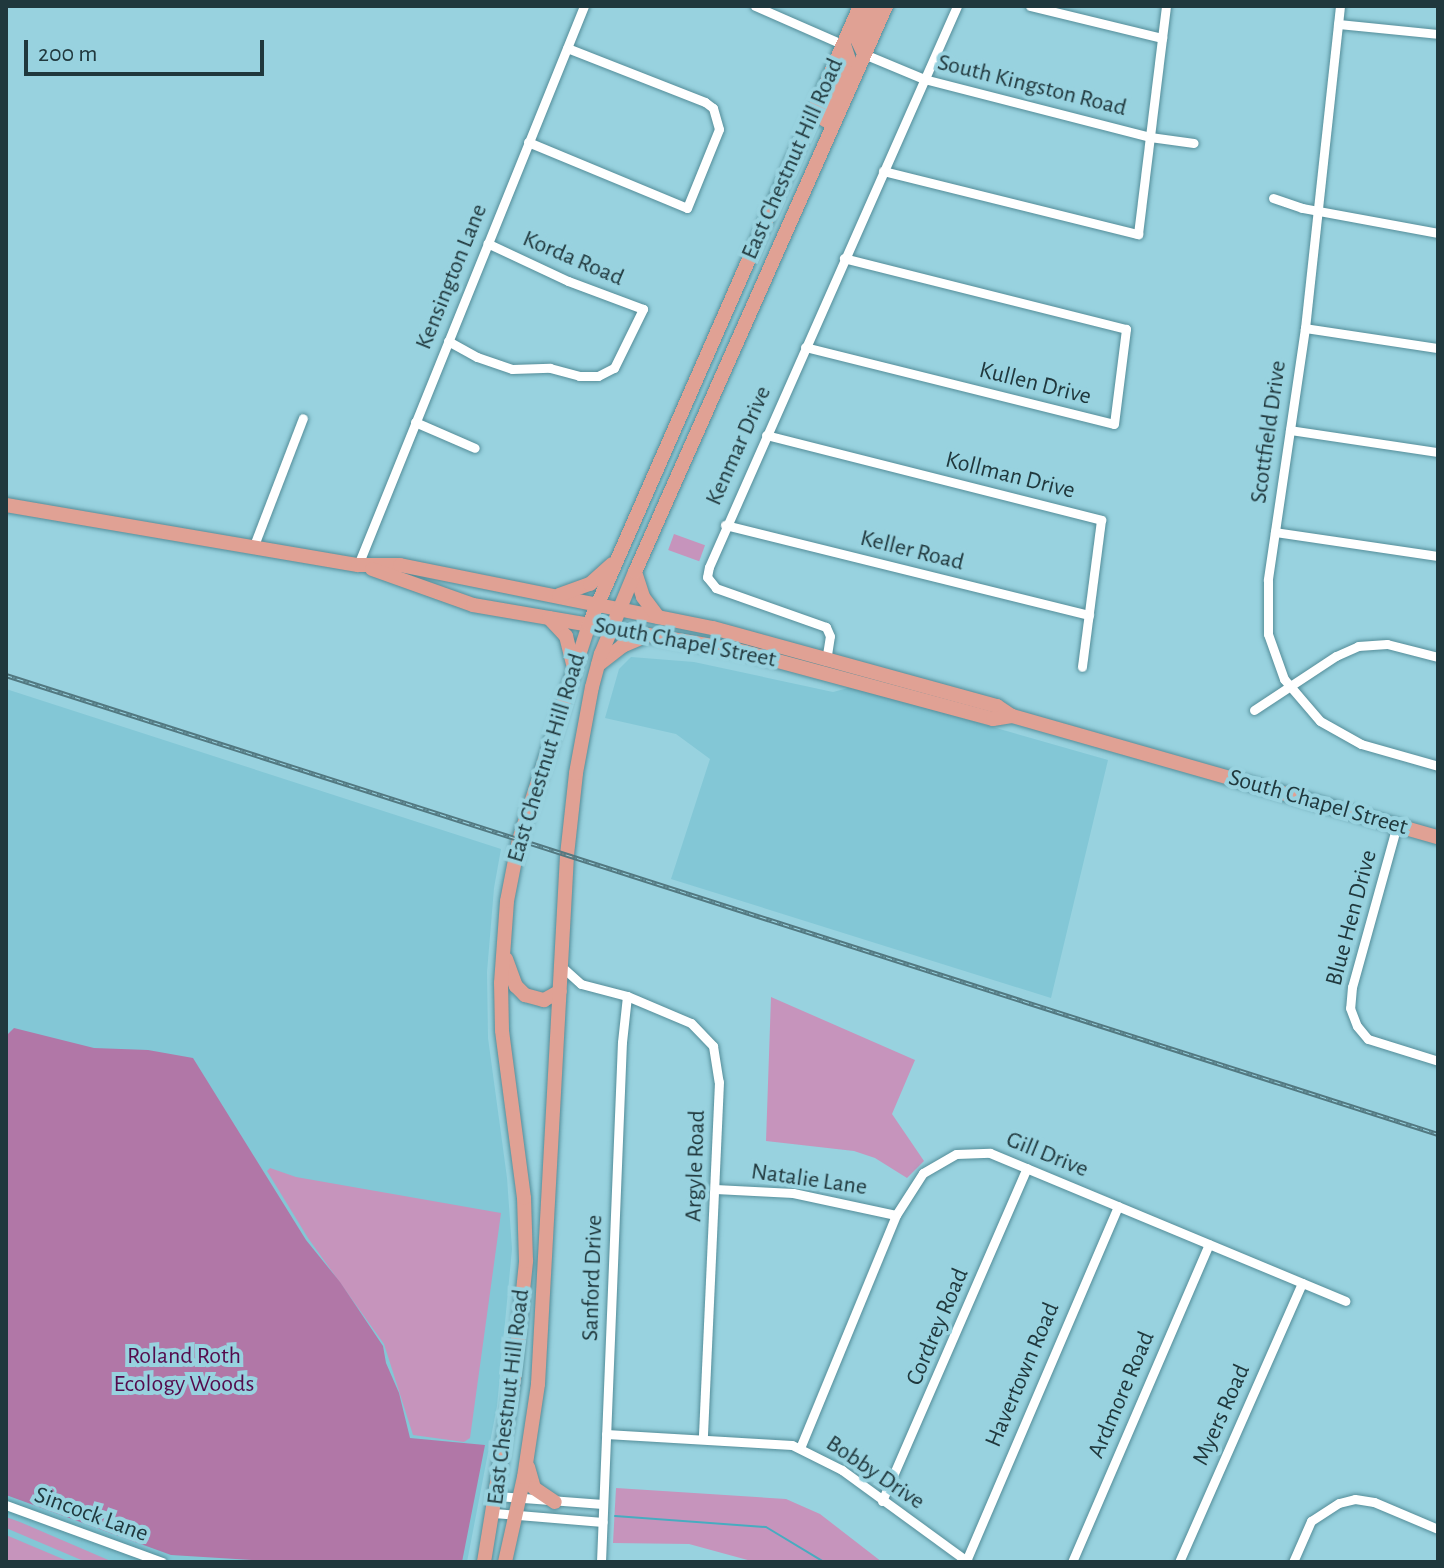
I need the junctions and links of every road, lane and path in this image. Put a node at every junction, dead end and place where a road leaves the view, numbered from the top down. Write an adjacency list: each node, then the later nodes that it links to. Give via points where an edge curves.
1 (584, 6): 15 (street, Kensington Lane)
2 (755, 6): 10 (street)
3 (860, 6): 14 (main road, East Chestnut Hill Road)
4 (872, 6): 16 (main road, via 858,41)
5 (886, 6): 16 (main road, East Chestnut Hill Road)
6 (957, 6): 17 (street, Kenmar Drive)
7 (1030, 6): 13 (street)
8 (1166, 6): 13 (street)
9 (1340, 6): 11 (street, Scottfield Drive)
10 (780, 11): 14 (street)
11 (1338, 24): 12 (street); 24 (street, Scottfield Drive)
12 (1438, 34)
13 (1162, 38): 18 (street)
14 (844, 45): 22 (main road, via 849,60 819,137); 43 (main road, East Chestnut Hill Road)
15 (567, 48): 19 (street, Kensington Lane); 19 (street, via 713,108 719,129 687,208)
16 (864, 54): 17 (street, South Kingston Road); 22 (main road, East Chestnut Hill Road)
17 (924, 79): 18 (street, South Kingston Road); 21 (street, Kenmar Drive)
18 (1150, 137): 20 (street, South Kingston Road); 21 (street, via 1138,234)
19 (528, 142): 26 (street, Kensington Lane)
20 (1194, 143)
21 (883, 171): 27 (street, Kenmar Drive)
22 (811, 174): 45 (main road, East Chestnut Hill Road)
23 (1273, 198): 24 (street)
24 (1318, 210): 25 (street); 28 (street, Scottfield Drive)
25 (1438, 233)
26 (487, 243): 29 (street, Kensington Lane); 29 (street, Korda Road, via 643,309 614,368 598,376 550,368 512,369)
27 (844, 258): 30 (street, Kenmar Drive); 30 (street, Kullen Drive, via 1126,329 1114,424)
28 (1305, 328): 31 (street); 34 (street, Scottfield Drive)
29 (448, 341): 33 (street, Kensington Lane)
30 (805, 347): 35 (street, Kenmar Drive)
31 (1438, 348)
32 (303, 418): 41 (street)
33 (415, 422): 36 (street); 44 (street, Kensington Lane)
34 (1290, 430): 37 (street); 40 (street, Scottfield Drive)
35 (766, 435): 39 (street, Kenmar Drive); 49 (street, Kollman Drive, via 1101,520)
36 (475, 448)
37 (1438, 452)
38 (6, 505): 41 (main road, South Chapel Street)
39 (725, 525): 49 (street, Keller Road); 57 (street, Kenmar Drive, via 709,567 710,584 820,624 830,636)
40 (1275, 532): 42 (street); 60 (street, Scottfield Drive, via 1266,622 1274,657)
41 (253, 548): 44 (main road, South Chapel Street)
42 (1438, 556)
43 (618, 558): 46 (main road, via 590,584); 47 (main road, East Chestnut Hill Road)
44 (358, 565): 46 (main road, South Chapel Street, via 400,565); 50 (main road, South Chapel Street, via 473,605)
45 (635, 572): 48 (main road, East Chestnut Hill Road); 51 (main road, via 643,597)
46 (553, 597): 47 (main road, South Chapel Street)
47 (598, 605): 48 (main road, South Chapel Street); 52 (main road, East Chestnut Hill Road)
48 (619, 609): 51 (main road, South Chapel Street); 53 (main road, East Chestnut Hill Road)
49 (1089, 615): 58 (street, Kollman Drive)
50 (549, 617): 52 (main road, South Chapel Street); 59 (main road, via 566,636)
51 (658, 617): 57 (main road, South Chapel Street)
52 (589, 624): 53 (main road, South Chapel Street); 59 (main road, East Chestnut Hill Road)
53 (611, 628): 54 (main road, South Chapel Street); 56 (main road, East Chestnut Hill Road)
54 (650, 635): 56 (main road, via 622,646); 57 (main road, South Chapel Street)
55 (1438, 657): 60 (street, via 1387,644 1358,646)
56 (598, 665): 66 (main road, East Chestnut Hill Road, via 576,773)
57 (825, 665): 63 (main road, South Chapel Street, via 997,706 1012,716)
58 (1082, 667)
59 (573, 668): 65 (main road, East Chestnut Hill Road, via 519,840)
60 (1289, 687): 61 (street); 62 (street, Scottfield Drive, via 1312,714 1340,734)
61 (1254, 710)
62 (1438, 766)
63 (1397, 825): 64 (main road, South Chapel Street); 70 (street, Blue Hen Drive, via 1350,1008 1368,1039)
64 (1438, 837)
65 (503, 943): 68 (main road, via 509,973 525,995 544,1000); 82 (main road, East Chestnut Hill Road, via 502,1030 526,1225 514,1378)
66 (561, 966): 67 (street, Argyle Road); 68 (main road, East Chestnut Hill Road)
67 (581, 984): 68 (street); 69 (street, Argyle Road)
68 (560, 991): 81 (main road, East Chestnut Hill Road, via 545,1302)
69 (627, 996): 72 (street, Argyle Road, via 691,1023 713,1046 719,1082); 78 (street, Sanford Drive)
70 (1438, 1061)
71 (1027, 1168): 73 (street, Gill Drive); 74 (street, Gill Drive, via 990,1153 956,1154 923,1173); 83 (street, Cordrey Road)
72 (715, 1189): 74 (street, Natalie Lane, via 793,1193); 79 (street, Argyle Road)
73 (1118, 1206): 75 (street, Gill Drive); 91 (street, Havertown Road)
74 (896, 1215): 80 (street, Gill Drive)
75 (1209, 1244): 76 (street, Gill Drive); 96 (street, Ardmore Road)
76 (1302, 1283): 77 (street, Gill Drive); 97 (street, Myers Road)
77 (1345, 1301)
78 (606, 1434): 79 (street, Bobby Drive); 85 (street, Sanford Drive)
79 (703, 1438): 80 (street, Bobby Drive)
80 (800, 1448): 83 (street, Bobby Drive, via 842,1470)
81 (526, 1462): 84 (main road, via 534,1488); 87 (main road, East Chestnut Hill Road)
82 (497, 1496): 87 (street); 88 (main road, East Chestnut Hill Road)
83 (882, 1501): 91 (street, Bobby Drive)
84 (555, 1502): 85 (street); 87 (street)
85 (603, 1504): 89 (street, Sanford Drive)
86 (6, 1505): 92 (street, Sincock Lane)
87 (517, 1507): 88 (street); 89 (street); 94 (main road, East Chestnut Hill Road)
88 (494, 1513): 93 (main road, East Chestnut Hill Road)
89 (603, 1522): 95 (street, Sanford Drive)
90 (1438, 1529): 98 (street, via 1355,1499 1311,1521)
91 (967, 1561)
92 (162, 1562)
93 (484, 1562)
94 (505, 1562)
95 (601, 1562)
96 (1072, 1562)
97 (1179, 1562)
98 (1293, 1562)

